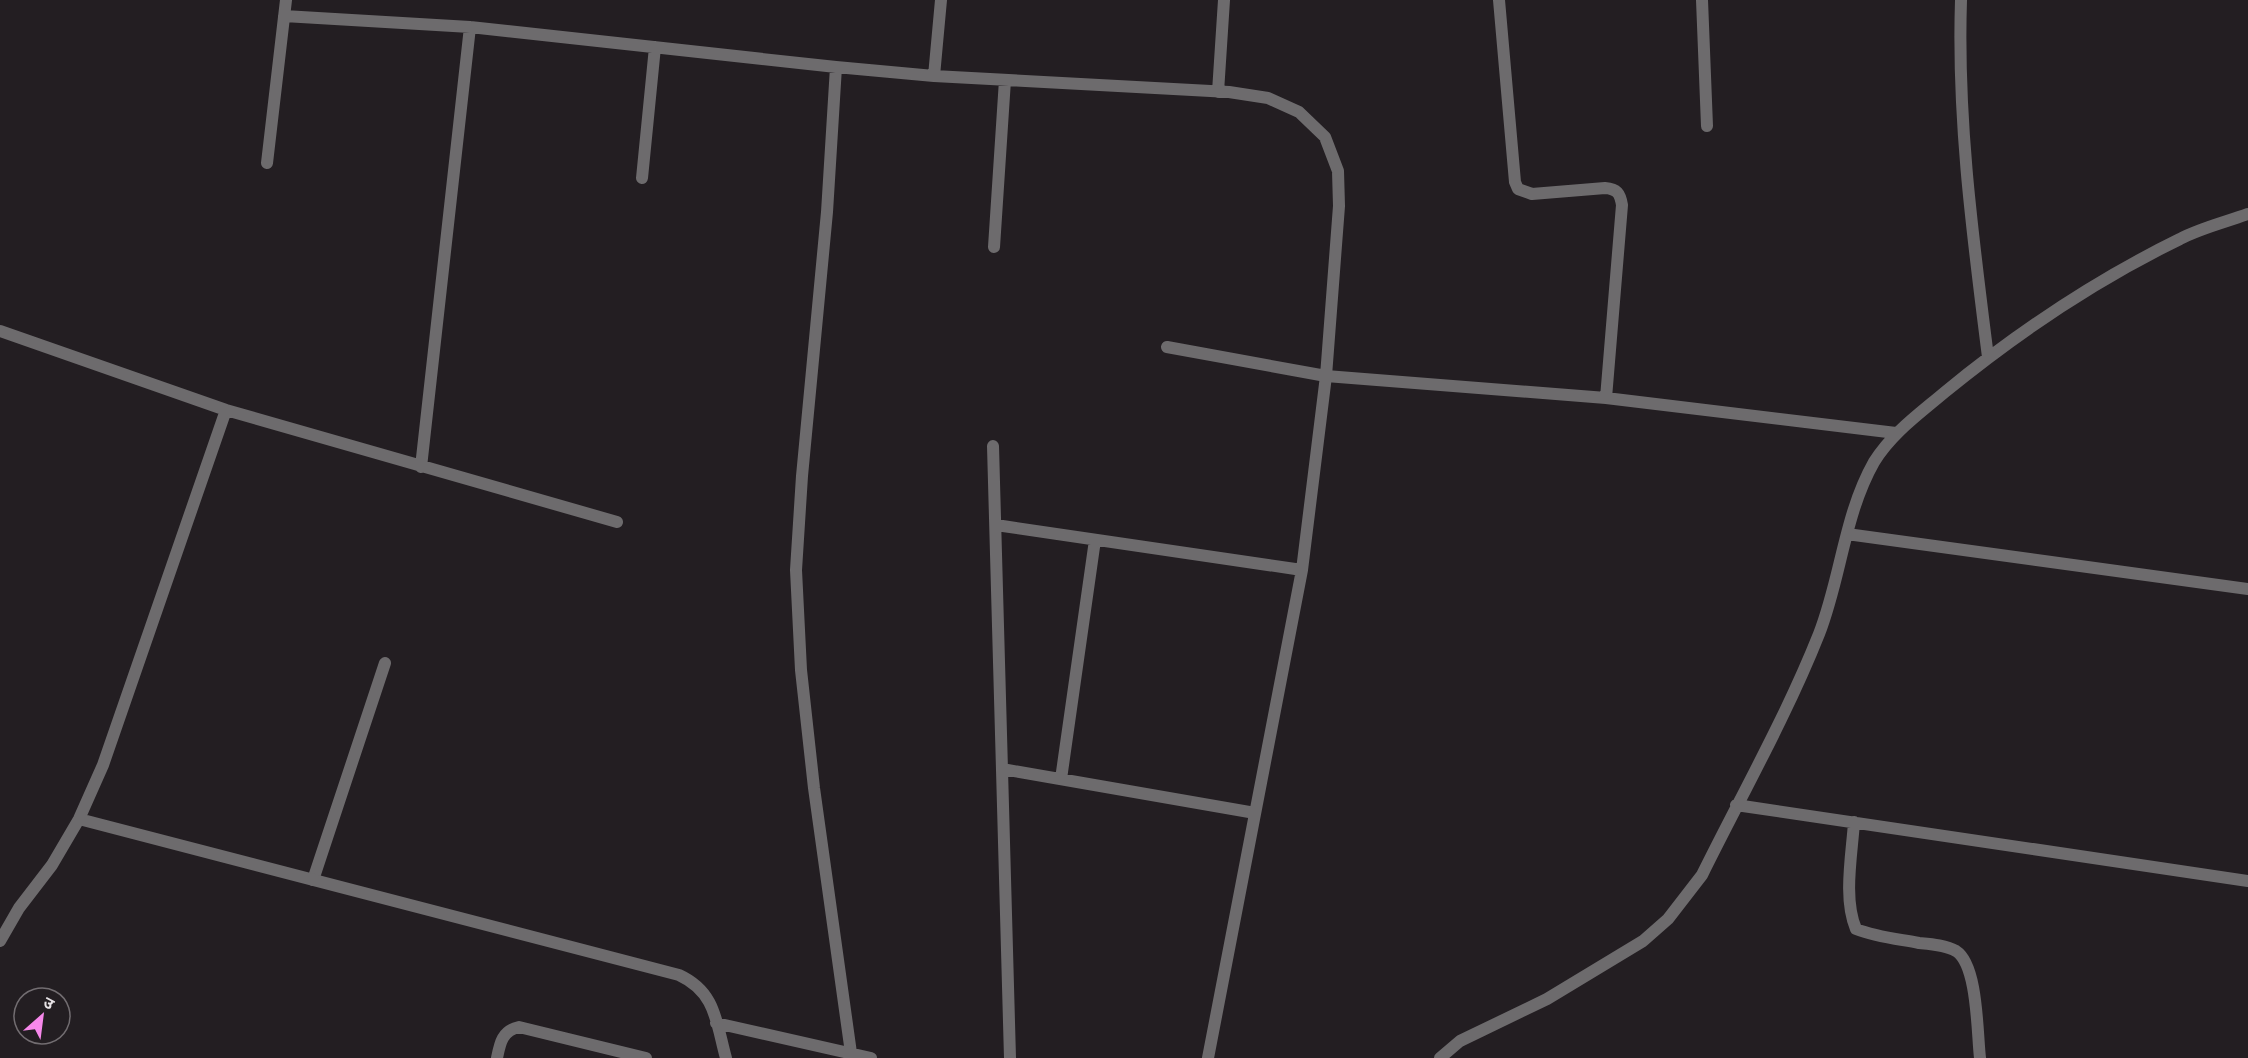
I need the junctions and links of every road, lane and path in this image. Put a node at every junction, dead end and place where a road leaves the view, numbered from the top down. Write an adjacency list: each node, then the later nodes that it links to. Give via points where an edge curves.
1 (286, 0): 7 (street)
2 (941, 0): 11 (street)
3 (1224, 0): 13 (street)
4 (1499, 0): 23 (street, via 1518,189 1532,194 1605,188 1620,194)
5 (1702, 0): 14 (street)
6 (1961, 0): 21 (street, via 1962,114 1968,198)
7 (284, 16): 8 (street); 15 (street)
8 (470, 27): 9 (street); 27 (street)
9 (655, 47): 10 (street); 16 (street)
10 (836, 68): 11 (street); 45 (street, via 796,570 801,670 814,788)
11 (934, 76): 12 (street)
12 (1005, 80): 13 (street); 18 (street)
13 (1218, 92): 22 (street, via 1268,98 1299,112 1325,137 1338,171 1339,206)
14 (1707, 126)
15 (267, 163)
16 (642, 178)
17 (2248, 214): 21 (street, via 2171,243 2082,293)
18 (994, 247)
19 (0, 331): 24 (street)
20 (1167, 347): 22 (street)
21 (1988, 357): 25 (street)
22 (1326, 376): 23 (street); 32 (street)
23 (1606, 398): 25 (street)
24 (225, 410): 27 (street); 39 (street, via 104,765)
25 (1896, 433): 30 (street, via 1861,489)
26 (993, 446): 29 (street)
27 (421, 467): 28 (street)
28 (617, 522)
29 (996, 525): 31 (street); 35 (street)
30 (1847, 534): 33 (street); 37 (street, via 1833,592 1807,663)
31 (1095, 540): 32 (street); 36 (street)
32 (1302, 570): 38 (street)
33 (2248, 589)
34 (385, 663): 41 (street)
35 (1002, 769): 36 (street); 50 (street)
36 (1061, 779): 38 (street)
37 (1736, 805): 40 (street); 52 (street, via 1702,875 1668,919 1643,941 1547,999 1460,1041)
38 (1255, 813): 51 (street)
39 (79, 819): 41 (street); 43 (street)
40 (1854, 822): 42 (street); 53 (street, via 1849,900 1856,929 1940,946 1965,960 1971,974)
41 (313, 880): 44 (street, via 679,975 703,991)
42 (2248, 881)
43 (0, 941)
44 (716, 1023): 45 (street); 48 (street)
45 (852, 1053): 49 (street)
46 (497, 1058): 47 (street, via 504,1034 519,1027)
47 (646, 1058)
48 (726, 1058)
49 (871, 1058)
50 (1010, 1058)
51 (1208, 1058)
52 (1440, 1058)
53 (1980, 1058)

